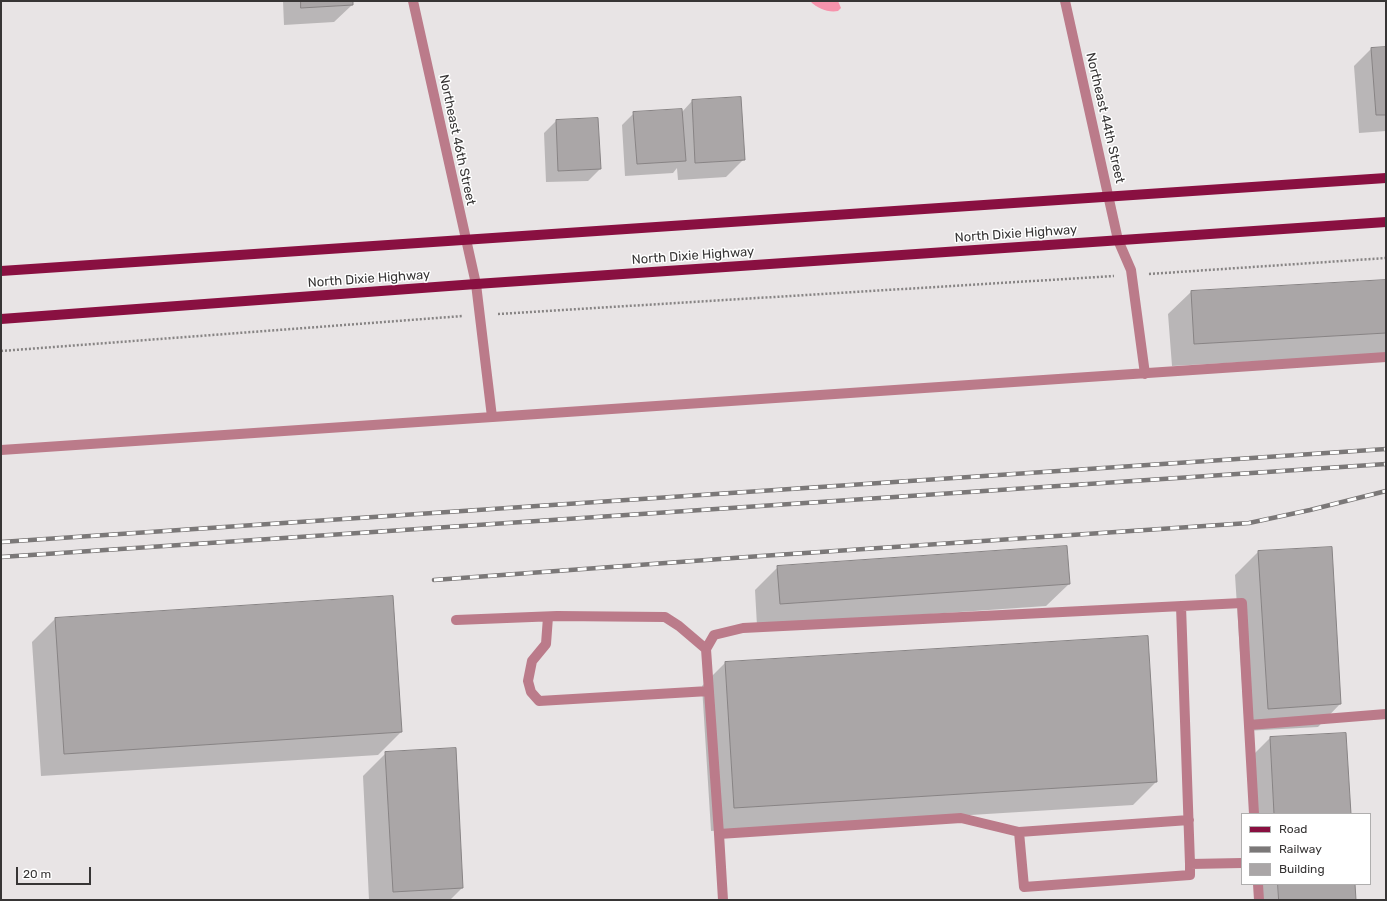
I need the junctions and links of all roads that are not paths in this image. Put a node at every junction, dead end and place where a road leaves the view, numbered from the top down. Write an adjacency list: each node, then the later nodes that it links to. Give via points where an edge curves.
1 (413, 1): 6 (street, Northeast 46th Street)
2 (1065, 1): 4 (street, Northeast 44th Street)
3 (1386, 178): 4 (main road)
4 (1109, 196): 6 (main road); 7 (street, Northeast 44th Street)
5 (1386, 222): 7 (main road, North Dixie Highway)
6 (466, 240): 8 (main road); 9 (street, Northeast 46th Street)
7 (1118, 240): 9 (main road, North Dixie Highway); 12 (street, Northeast 44th Street, via 1131,270)
8 (1, 271)
9 (476, 284): 10 (main road, North Dixie Highway); 13 (street, Northeast 46th Street)
10 (1, 319)
11 (1386, 357): 12 (street)
12 (1145, 374): 13 (street)
13 (492, 417): 14 (street)
14 (1, 450)
15 (1181, 606): 18 (street, via 743,628 714,635); 21 (street, via 1242,603); 23 (street)
16 (548, 617): 17 (street); 18 (street, via 665,617); 19 (street, via 546,644 532,660 528,681 531,692 539,701)
17 (456, 620)
18 (706, 649): 19 (street)
19 (709, 692): 25 (street)
20 (1386, 714): 21 (street)
21 (1249, 725): 22 (street)
22 (1254, 813)
23 (1188, 820): 24 (street); 27 (street)
24 (1020, 832): 25 (street, via 961,818); 27 (street, via 1024,887 1190,875)
25 (719, 834): 29 (street)
26 (1241, 862): 27 (street)
27 (1190, 864)
28 (1258, 885): 30 (street)
29 (723, 900)
30 (1259, 900)

